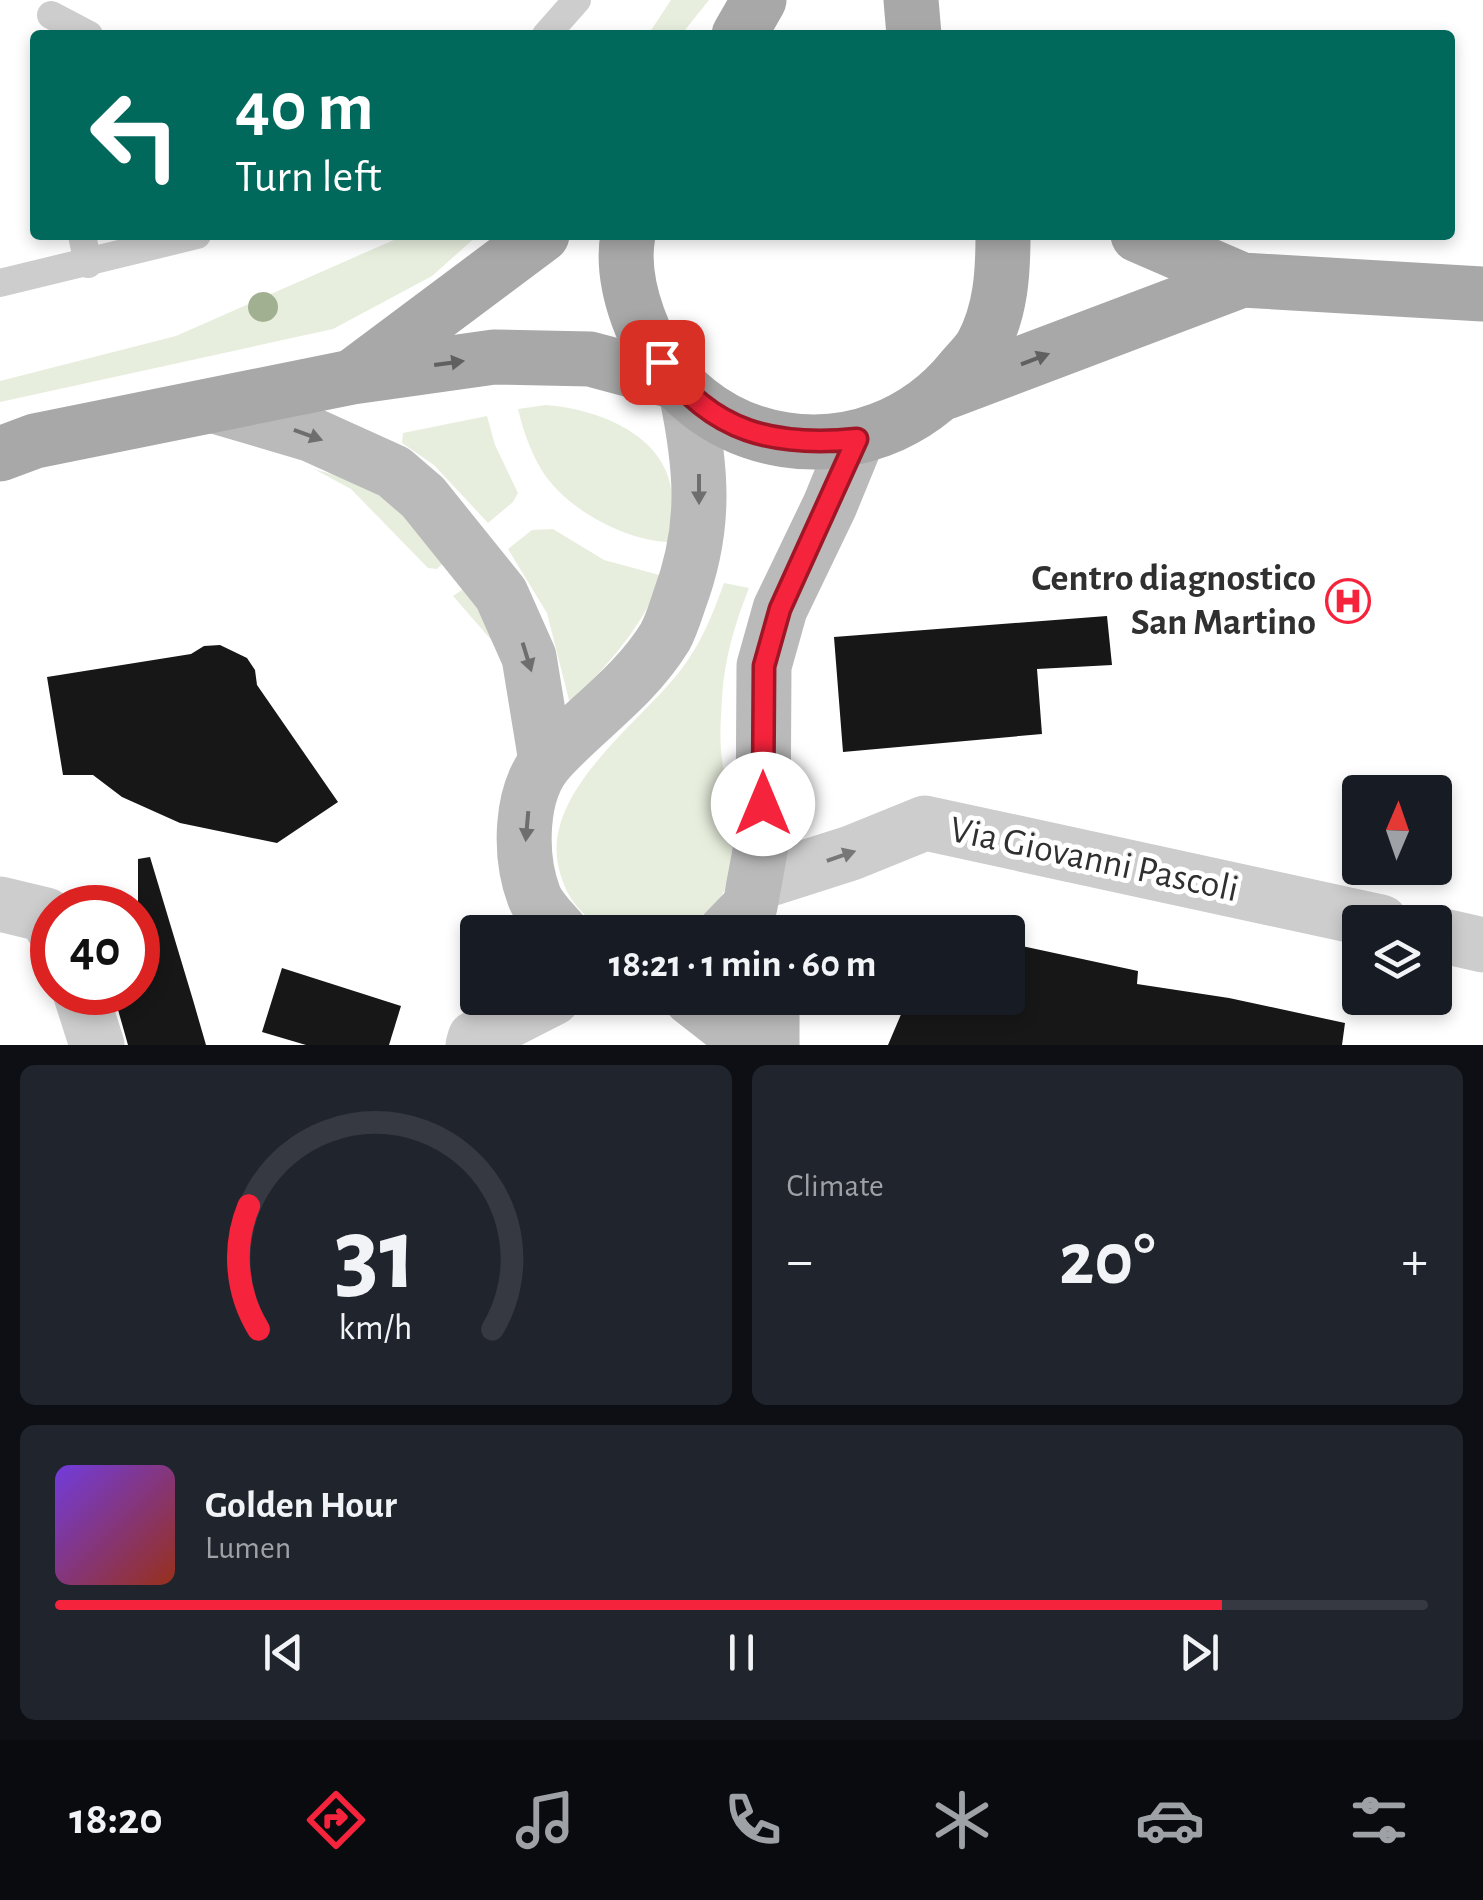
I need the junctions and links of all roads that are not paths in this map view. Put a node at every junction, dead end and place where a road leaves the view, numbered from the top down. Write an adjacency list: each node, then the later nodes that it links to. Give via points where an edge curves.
1 (577, 0): 6 (lane)
2 (760, 0): 7 (main road)
3 (911, 0): 8 (main road)
4 (50, 17): 5 (lane)
5 (77, 30)
6 (550, 30)
7 (742, 30)
8 (914, 30)
9 (83, 240): 15 (lane)
10 (178, 240): 15 (lane)
11 (535, 240): 19 (main road)
12 (628, 240): 20 (main road, via 630,295 648,342)
13 (1003, 240): 21 (main road, via 1002,288 982,346)
14 (1150, 240): 16 (main road)
15 (88, 264): 17 (lane)
16 (1242, 280): 18 (main road); 21 (main road, one-way to 16)
17 (0, 283)
18 (1483, 294)
19 (352, 377): 20 (main road, one-way to 20, via 494,357 590,358); 22 (main road)
20 (681, 387): 23 (main road, via 723,419 766,437 811,444); 25 (street, one-way to 25, via 698,449 694,562 666,636 620,694)
21 (944, 393): 23 (main road, via 904,422)
22 (215, 406): 24 (main road); 25 (street, one-way to 25, via 310,434 394,472 423,497 501,594 529,658)
23 (857, 439): 28 (street, via 780,609 764,666 762,836)
24 (12, 444)
25 (546, 761): 30 (street, one-way to 30, via 530,796 524,833 535,900)
26 (0, 904): 27 (street)
27 (30, 911)
28 (747, 914): 29 (street, Via Giovanni Pascoli, one-way to 29, via 850,853 925,823)
29 (1342, 914)
30 (547, 915)
31 (1452, 938): 32 (street)
32 (1483, 945)
33 (87, 1015): 37 (street)
34 (520, 1015): 38 (street)
35 (712, 1015): 39 (street)
36 (772, 1015): 40 (street)
37 (97, 1045)
38 (473, 1045)
39 (751, 1045)
40 (772, 1045)

